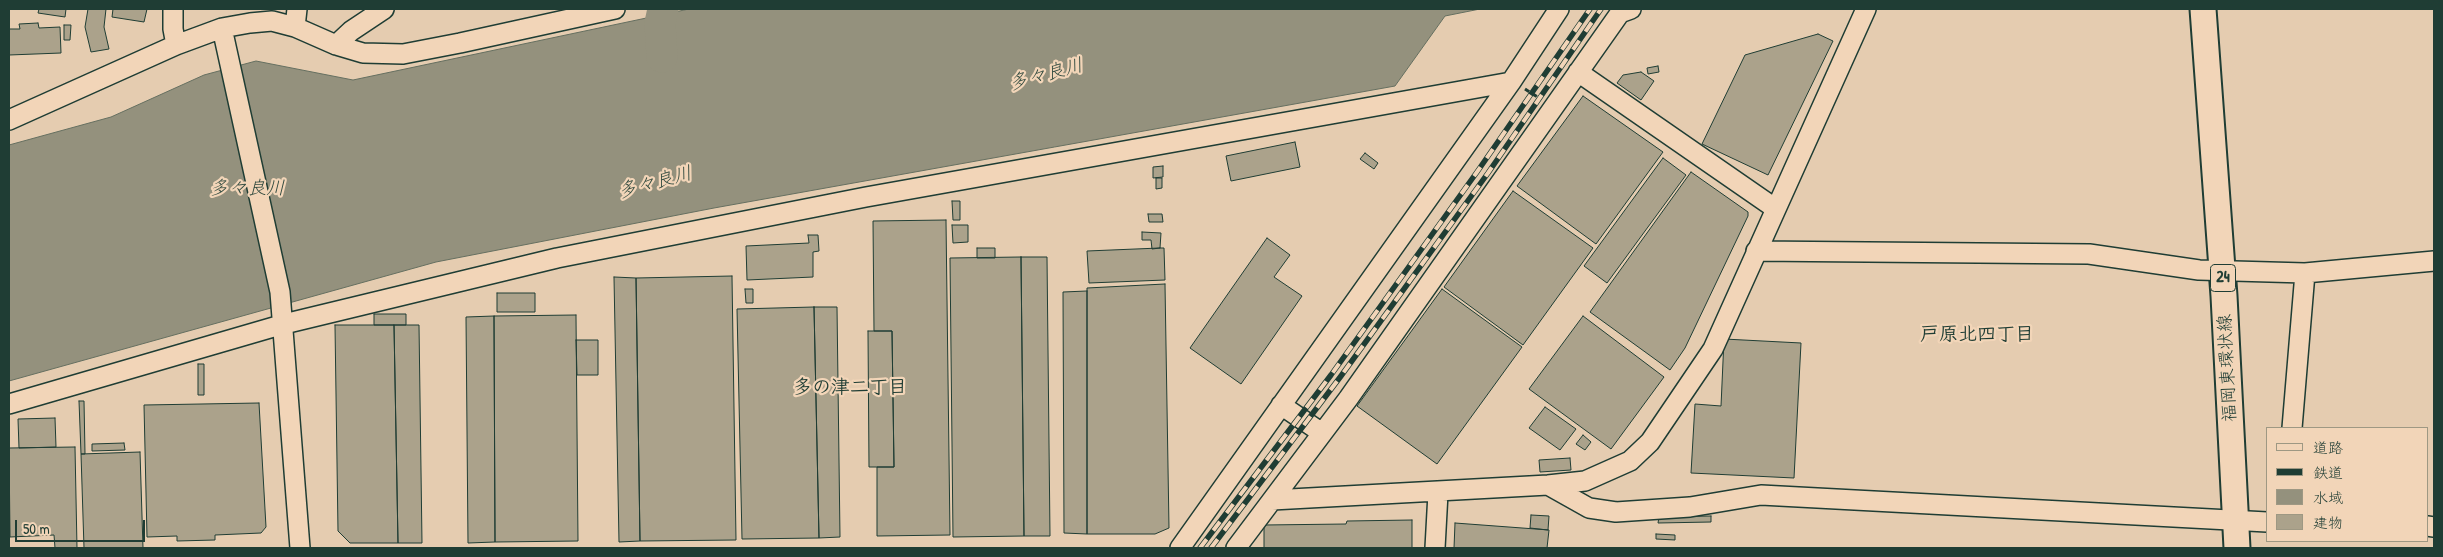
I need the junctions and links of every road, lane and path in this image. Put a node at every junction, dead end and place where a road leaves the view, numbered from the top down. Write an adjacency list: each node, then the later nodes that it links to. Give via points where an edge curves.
1 (173, 9): 10 (street)
2 (384, 9): 11 (street)
3 (615, 9): 11 (street, via 403,54 363,53)
4 (1559, 9): 13 (street)
5 (1631, 9): 12 (street, via 1620,13)
6 (1866, 9): 16 (street)
7 (2203, 9): 19 (main road, 福岡東環状線 / 24)
8 (296, 18): 9 (street); 11 (street)
9 (222, 28): 10 (street); 21 (street, via 280,292)
10 (176, 45): 15 (street)
11 (336, 45)
12 (1578, 72): 14 (street); 16 (street)
13 (1511, 82): 14 (path); 21 (street, via 866,196 557,258); 23 (street)
14 (1554, 106): 25 (street)
15 (9, 120)
16 (1776, 208): 17 (street)
17 (1756, 251): 19 (street, via 2089,254 2185,269); 26 (street, via 1713,349 1650,442 1630,461 1585,482)
18 (2434, 261): 20 (street)
19 (2222, 271): 20 (street); 29 (main road, 福岡東環状線 / 24)
20 (2305, 273): 24 (street)
21 (284, 324): 22 (street); 31 (street)
22 (9, 404)
23 (1281, 405): 25 (street); 32 (street)
24 (2292, 427)
25 (1322, 433): 28 (street)
26 (1548, 486): 27 (street); 29 (street, via 1589,508 1616,512 1690,507 1761,494)
27 (1438, 493): 28 (street); 34 (street)
28 (1272, 500): 33 (street)
29 (2235, 520): 30 (street); 35 (main road, 福岡東環状線 / 24)
30 (2266, 522)
31 (300, 548)
32 (1180, 548)
33 (1236, 548)
34 (1435, 548)
35 (2237, 548)

